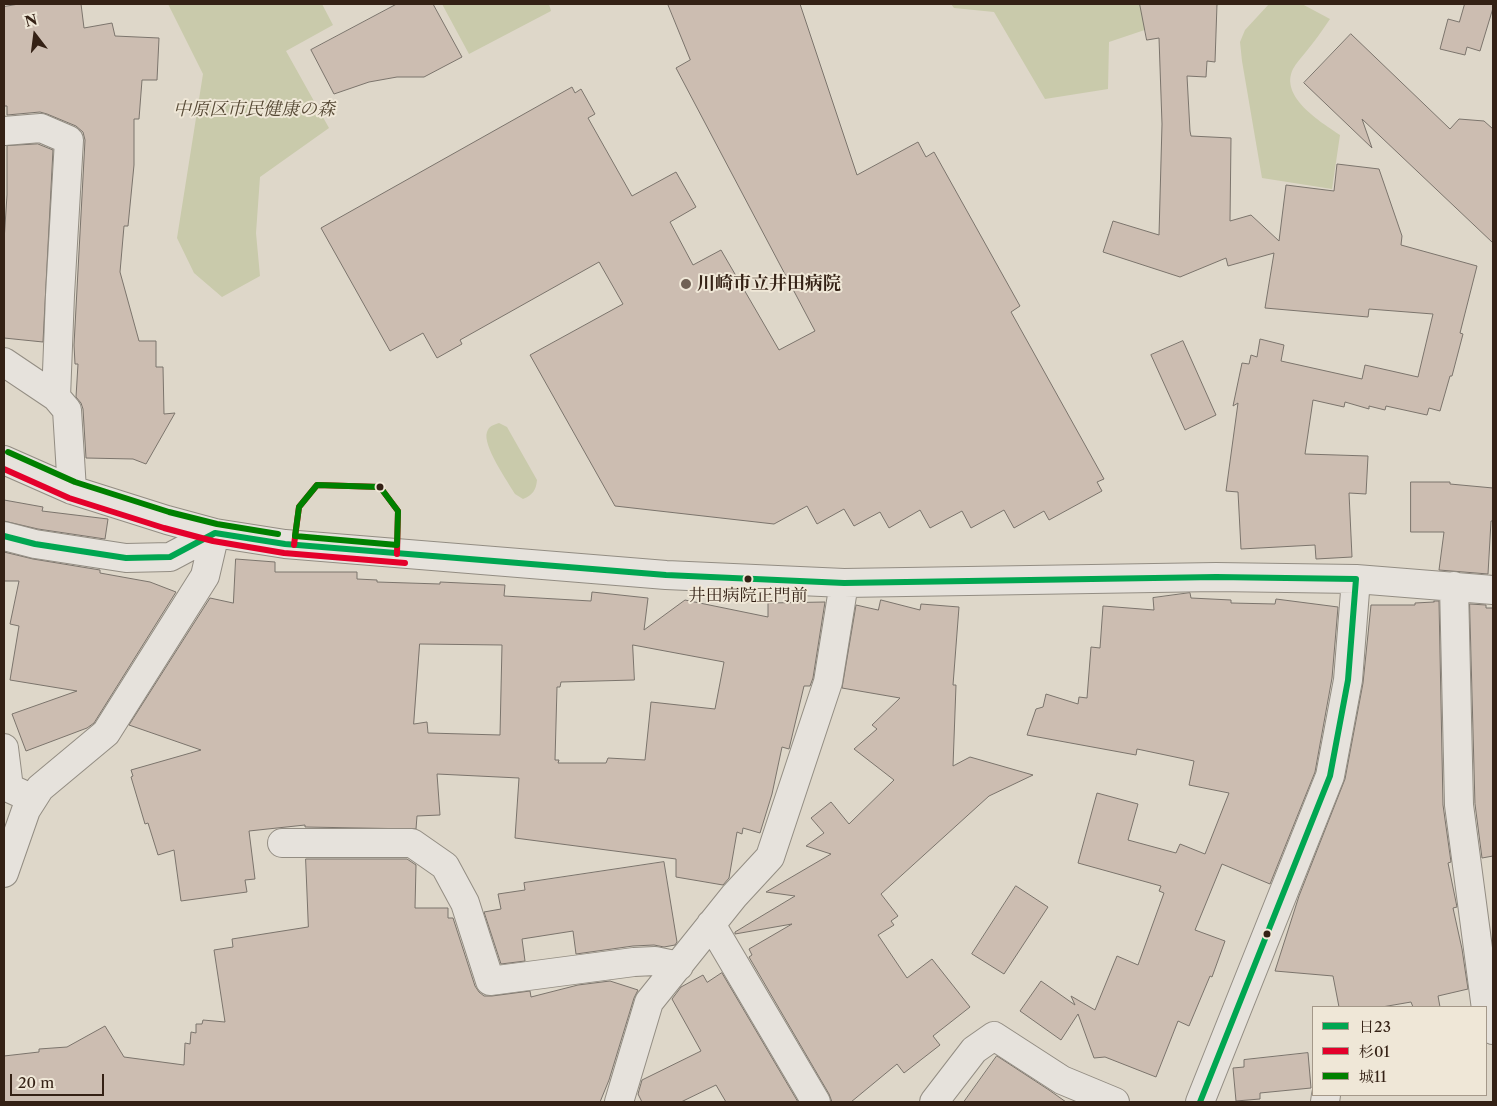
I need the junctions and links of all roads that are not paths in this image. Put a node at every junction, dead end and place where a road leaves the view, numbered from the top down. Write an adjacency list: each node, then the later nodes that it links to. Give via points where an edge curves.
1 (4, 131): 3 (street, via 41,128 68,140)
2 (4, 362): 3 (street)
3 (56, 397): 5 (street, via 67,410)
4 (4, 460): 5 (street)
5 (72, 490): 6 (street)
6 (215, 533): 7 (street, via 170,557 126,558); 9 (street, via 285,544 666,575); 13 (street, via 205,576 106,733 40,788)
7 (4, 536)
8 (1356, 579): 9 (street, via 1216,577); 10 (street); 25 (street, via 1348,680 1330,776)
9 (844, 583): 16 (street, via 828,682 770,857)
10 (1454, 586): 11 (street); 18 (street, via 1459,805)
11 (1493, 590)
12 (4, 748): 13 (street, via 9,788)
13 (33, 799): 15 (street, via 26,810)
14 (282, 843): 17 (street, via 412,843 445,866 465,903 490,981 634,962 655,961)
15 (4, 873)
16 (711, 924): 17 (street); 22 (street)
17 (679, 966): 21 (street, via 649,1002)
18 (1486, 1006)
19 (1487, 1012): 20 (street)
20 (1493, 1030)
21 (619, 1102)
22 (816, 1102)
23 (934, 1102): 24 (street, via 974,1050 994,1036 1062,1080)
24 (1115, 1102)
25 (1200, 1102)

